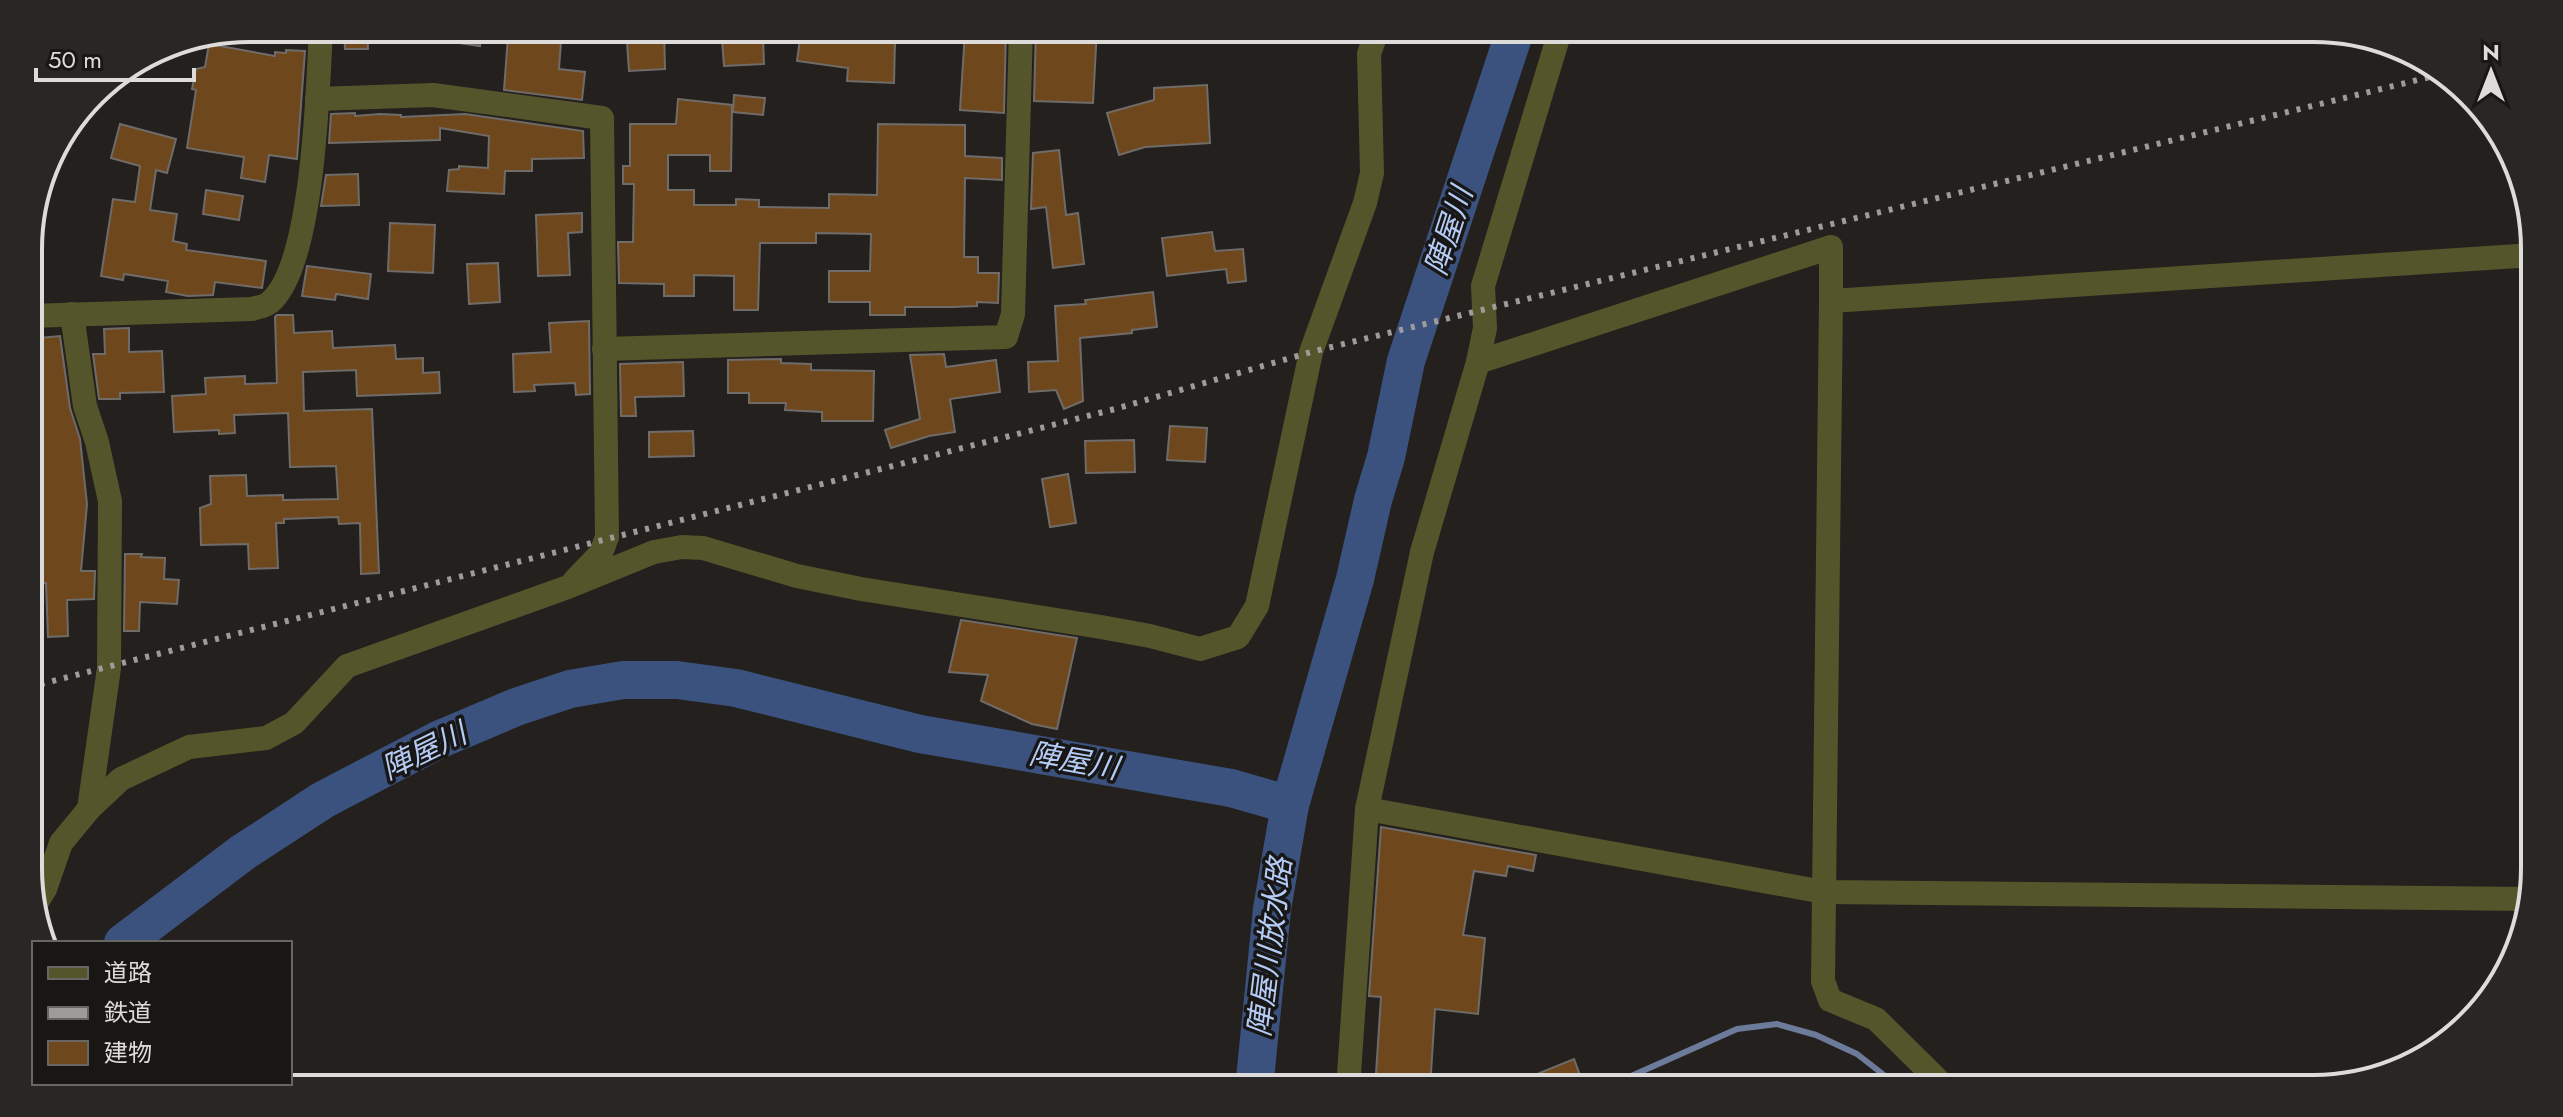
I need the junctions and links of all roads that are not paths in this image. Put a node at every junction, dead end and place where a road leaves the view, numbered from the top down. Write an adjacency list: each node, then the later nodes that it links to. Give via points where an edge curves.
1 (320, 42): 5 (street)
2 (1021, 42): 10 (street, via 1013,314 1006,337)
3 (1373, 42): 12 (street, via 1369,54 1372,173 1311,352 1257,606 1238,637 1200,649 1101,627 848,587 703,548 654,552)
4 (1557, 42): 11 (street, via 1483,286 1485,328)
5 (317, 99): 8 (street, via 303,222 292,266 268,305); 10 (street, via 433,95 602,118)
6 (2521, 256): 7 (street)
7 (1831, 301): 11 (street, via 1831,247); 16 (street)
8 (72, 314): 9 (street); 13 (street, via 85,406 110,501 109,668)
9 (42, 315)
10 (604, 349): 12 (street, via 607,537 601,553)
11 (1478, 362): 14 (street, via 1422,552)
12 (568, 587): 13 (street, via 347,666 294,723 266,738 189,747 121,779)
13 (89, 809): 15 (street, via 61,843)
14 (1367, 809): 16 (street); 18 (street)
15 (44, 891)
16 (1824, 892): 17 (street); 19 (street, via 1823,981 1830,1000 1876,1019)
17 (2518, 899)
18 (1349, 1075)
19 (1933, 1075)

